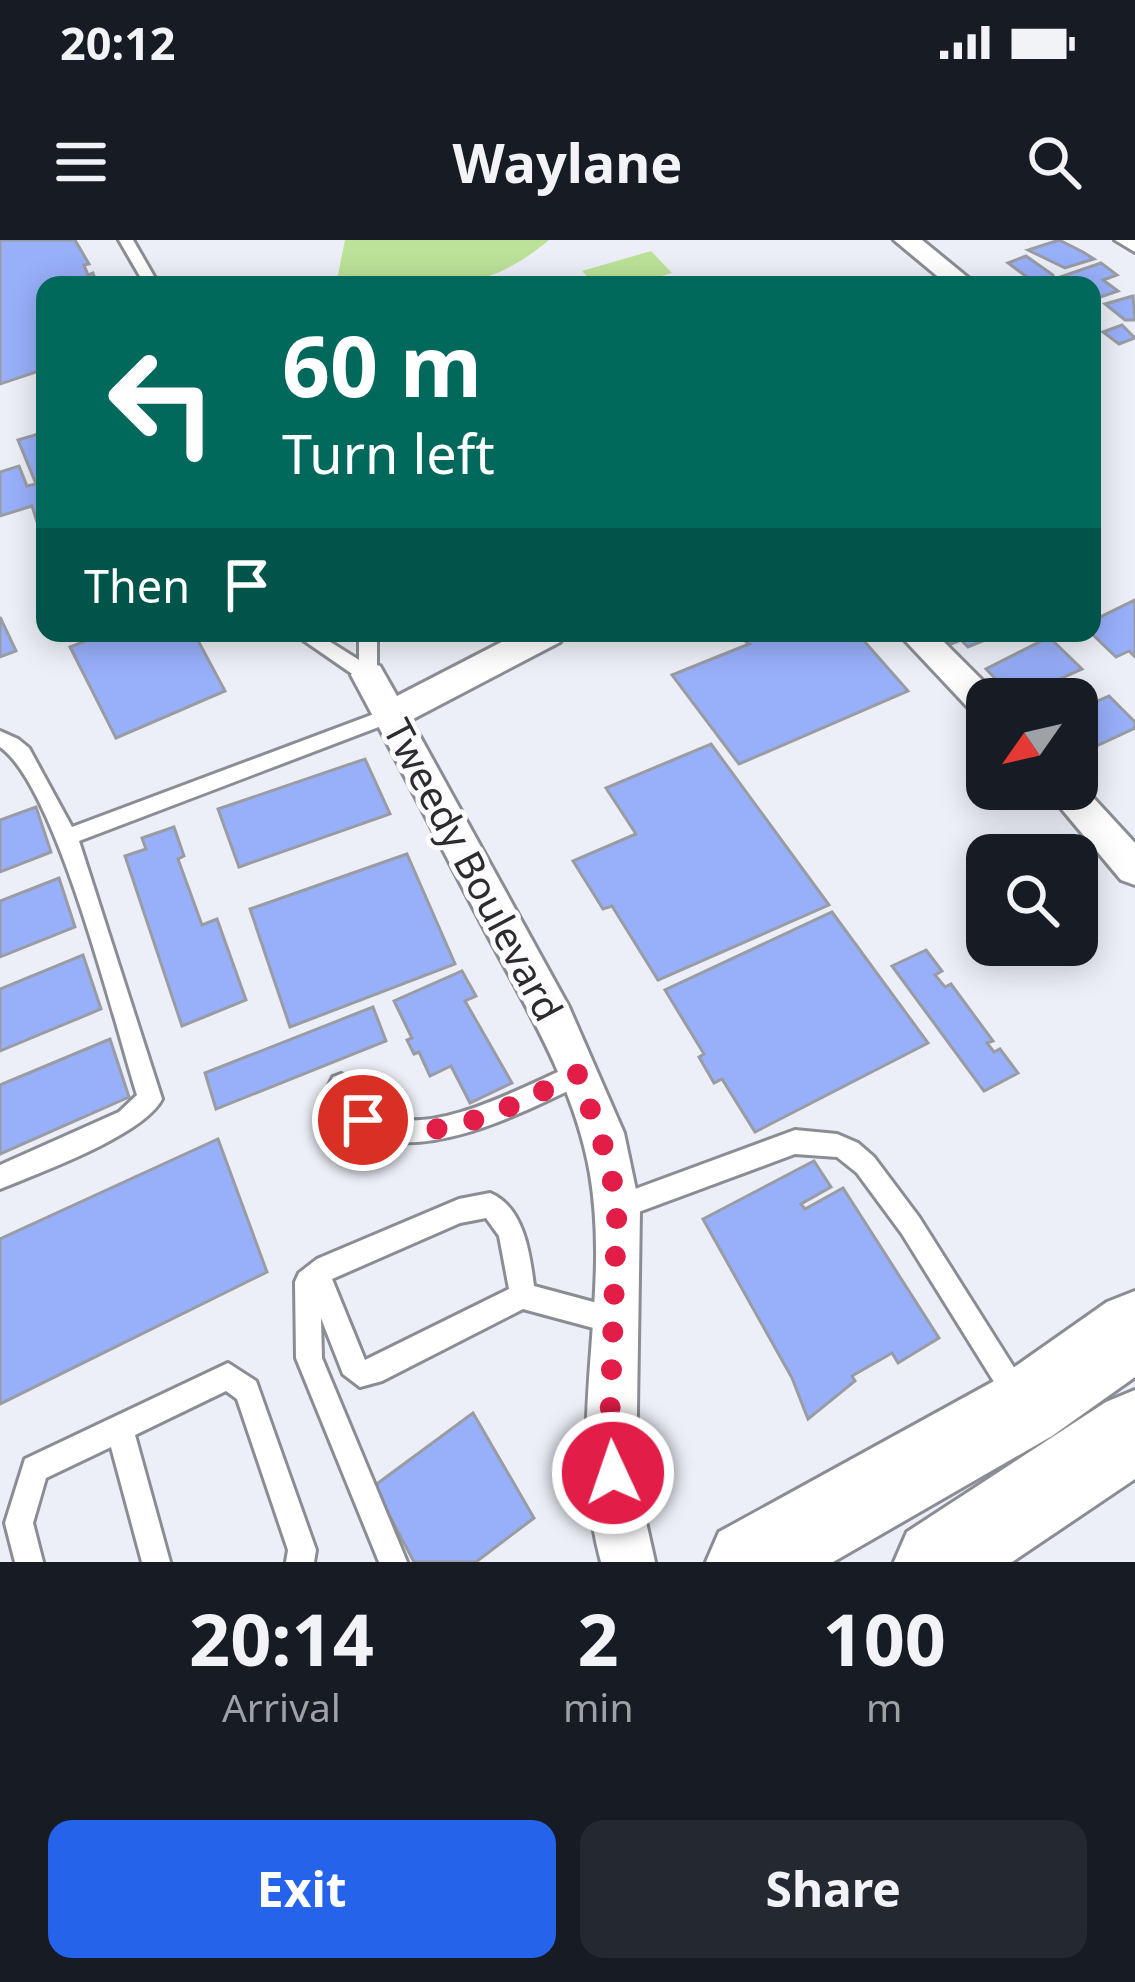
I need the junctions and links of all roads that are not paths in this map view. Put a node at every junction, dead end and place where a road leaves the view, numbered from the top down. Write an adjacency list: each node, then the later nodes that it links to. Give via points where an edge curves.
1 (126, 240): 5 (lane)
2 (906, 240): 6 (street)
3 (1127, 240): 4 (street)
4 (1135, 245)
5 (147, 276)
6 (952, 276)
7 (316, 642): 11 (lane, Tweedy Boulevard)
8 (368, 642): 11 (lane, Tweedy Boulevard)
9 (531, 642): 13 (street)
10 (924, 642): 12 (street)
11 (368, 675): 13 (street, Tweedy Boulevard)
12 (966, 685)
13 (390, 715): 16 (lane); 18 (street, Tweedy Boulevard)
14 (0, 738): 16 (lane, via 28,758)
15 (1082, 810): 17 (street)
16 (67, 837): 20 (lane, via 150,1099 128,1120)
17 (1135, 868)
18 (578, 1074): 19 (lane, via 438,1129 363,1120); 21 (street, Tweedy Boulevard)
19 (340, 1085)
20 (0, 1177)
21 (617, 1208): 24 (street, Tweedy Boulevard); 26 (lane, via 795,1142 852,1152)
22 (318, 1274): 23 (lane, via 490,1205 506,1225); 23 (lane, via 360,1374); 32 (lane, via 305,1302 309,1358)
23 (522, 1296): 24 (lane)
24 (613, 1320): 33 (street, Tweedy Boulevard, via 609,1443)
25 (1135, 1330): 26 (main road)
26 (1024, 1408): 34 (main road)
27 (119, 1428): 29 (lane, via 35,1469 19,1523); 30 (lane); 31 (lane, via 228,1376 247,1390)
28 (1135, 1431): 35 (main road)
29 (29, 1562)
30 (156, 1562)
31 (300, 1562)
32 (393, 1562)
33 (628, 1562)
34 (749, 1562)
35 (938, 1562)

